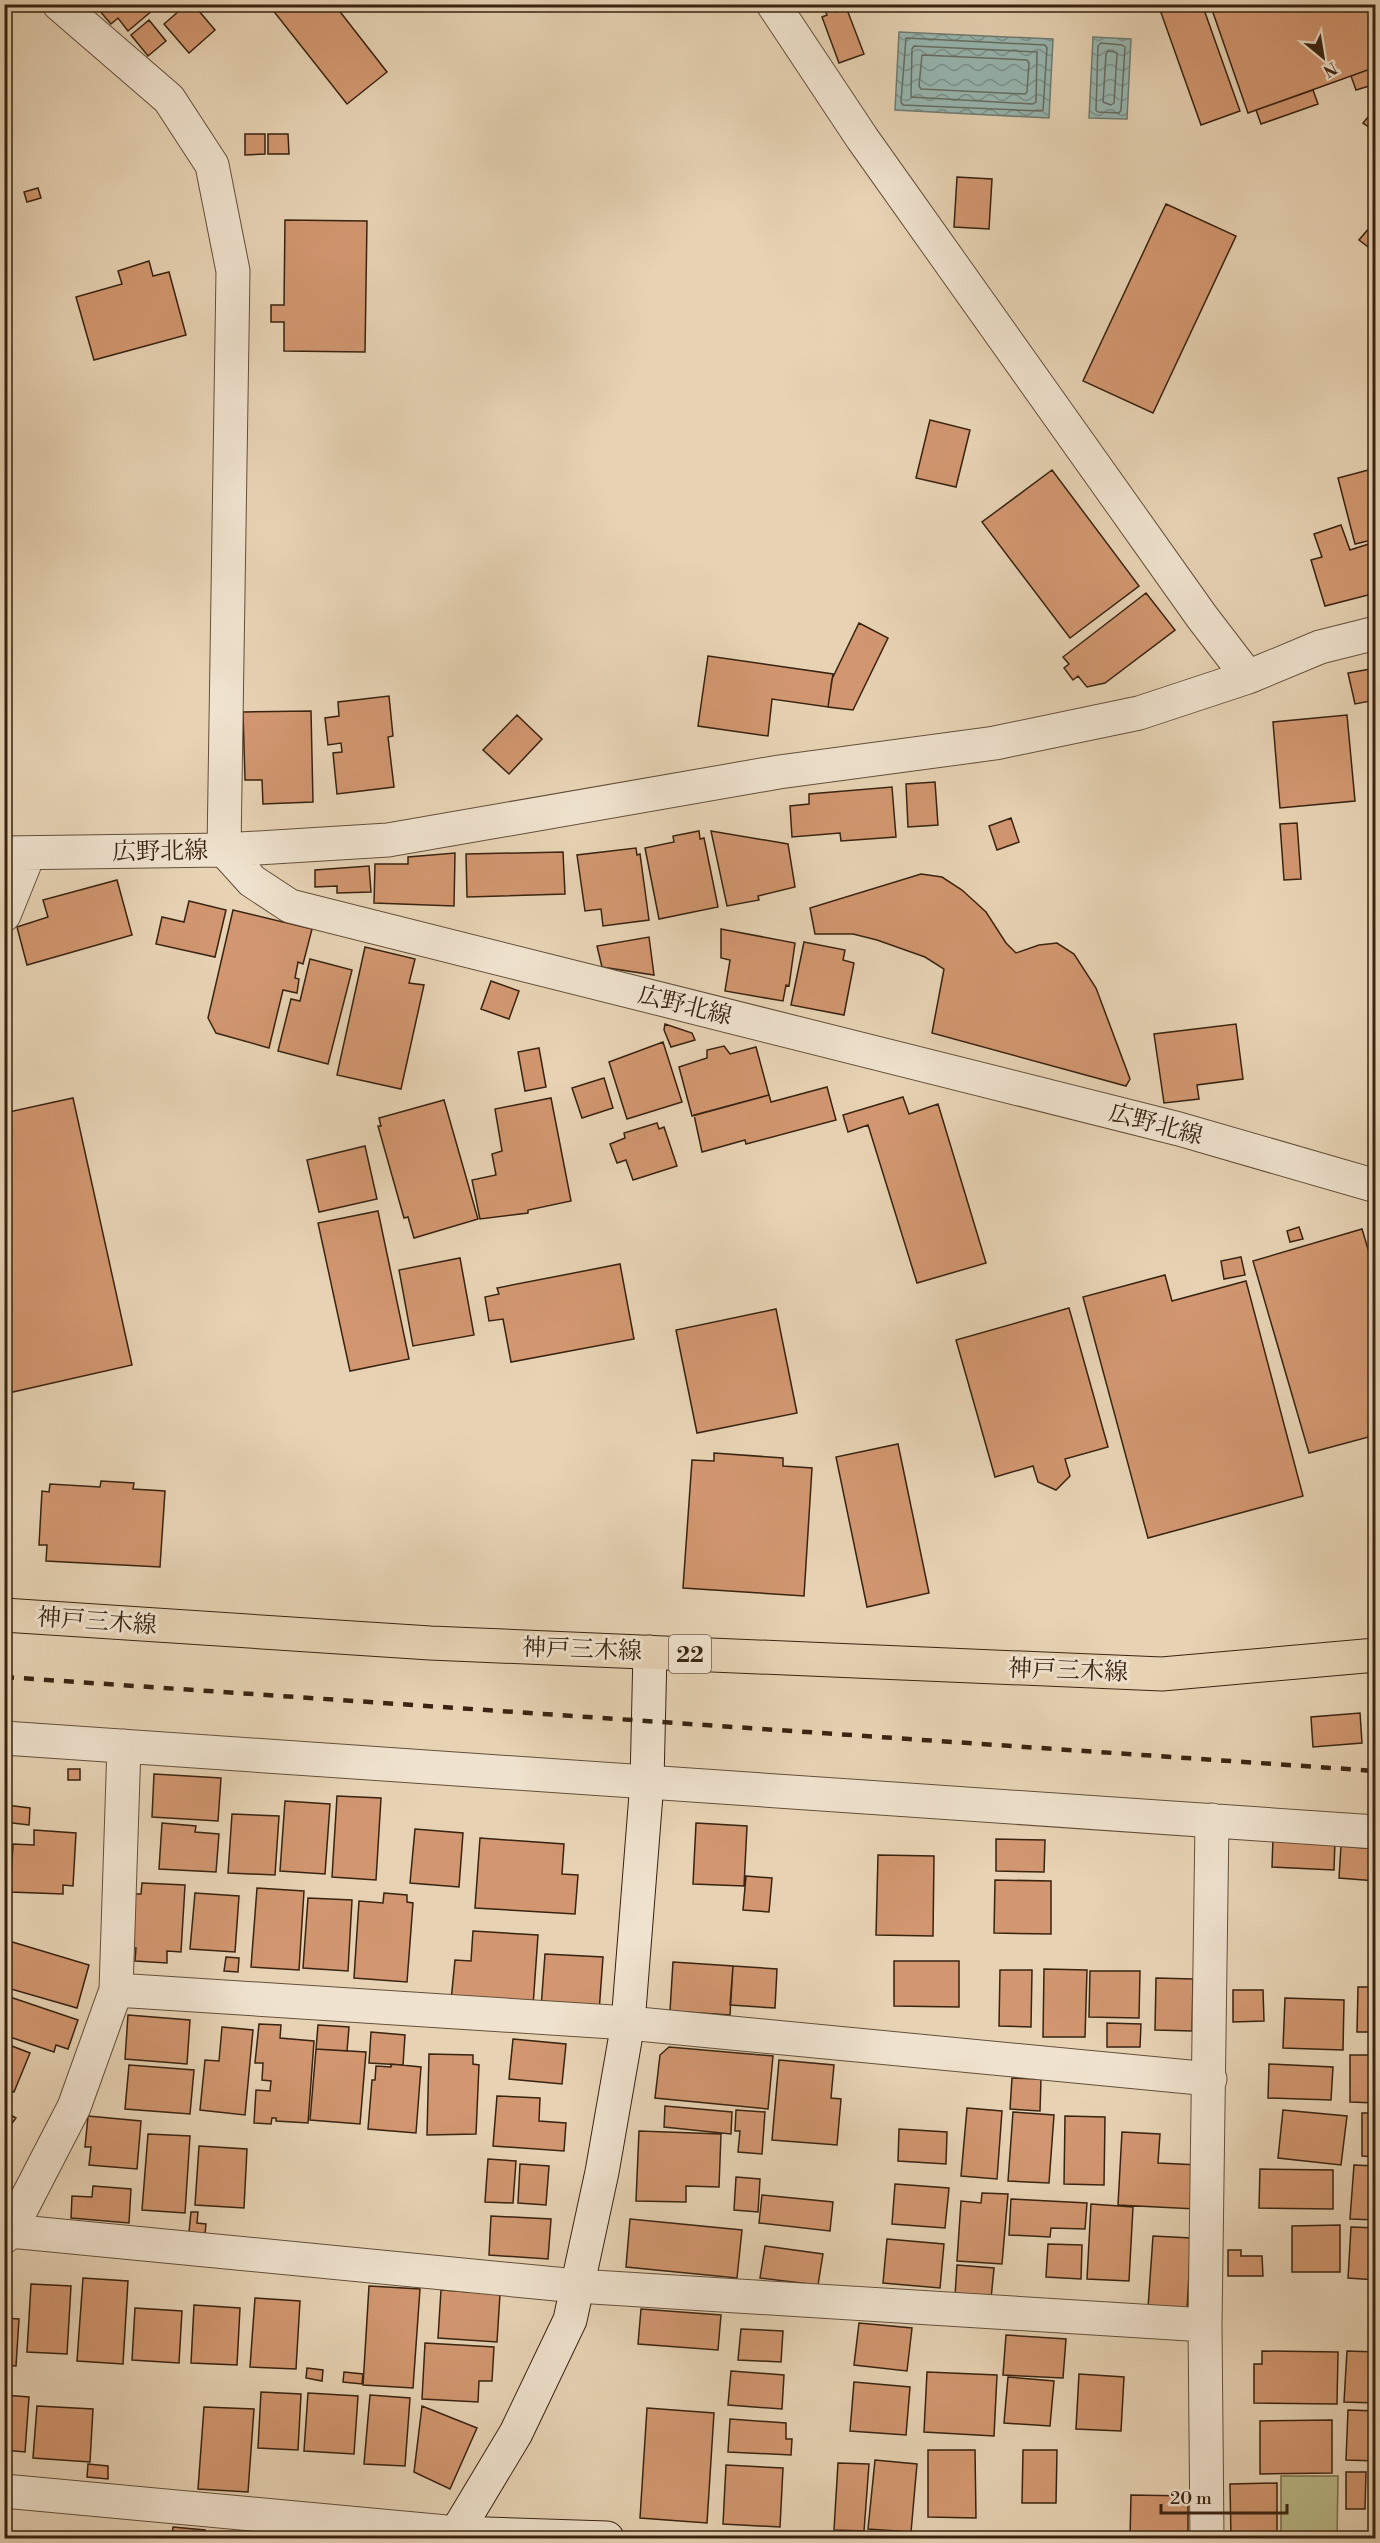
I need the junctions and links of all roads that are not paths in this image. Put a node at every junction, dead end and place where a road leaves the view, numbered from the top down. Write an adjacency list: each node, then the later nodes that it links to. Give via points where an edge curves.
1 (59, 4): 5 (street, via 169,99 212,165 233,271)
2 (773, 4): 4 (street, via 862,138)
3 (1376, 633): 4 (street, via 1320,647)
4 (1248, 677): 5 (street, via 1139,713 995,743 779,772 388,840)
5 (224, 850): 6 (street, 広野北線); 8 (street, 広野北線, via 252,881 290,906 1168,1126)
6 (17, 853): 7 (street)
7 (4, 915)
8 (1376, 1186)
9 (4, 1615): 10 (main road, 神戸三木線 / 22, via 430,1643)
10 (650, 1652): 11 (main road, 神戸三木線 / 22, via 1162,1674); 14 (street)
11 (1376, 1655)
12 (4, 1738): 13 (street)
13 (124, 1746): 14 (street); 17 (street)
14 (646, 1782): 15 (street); 18 (street)
15 (1212, 1820): 16 (street); 19 (street)
16 (1376, 1832)
17 (117, 1990): 18 (street); 20 (street, via 74,2107)
18 (628, 2022): 19 (street); 21 (street)
19 (1210, 2079): 22 (street)
20 (7, 2234): 21 (street)
21 (577, 2286): 22 (street); 24 (street, via 570,2320 516,2433)
22 (1205, 2325): 26 (street)
23 (4, 2491): 24 (street)
24 (455, 2536): 25 (street)
25 (607, 2538)
26 (1207, 2538)

